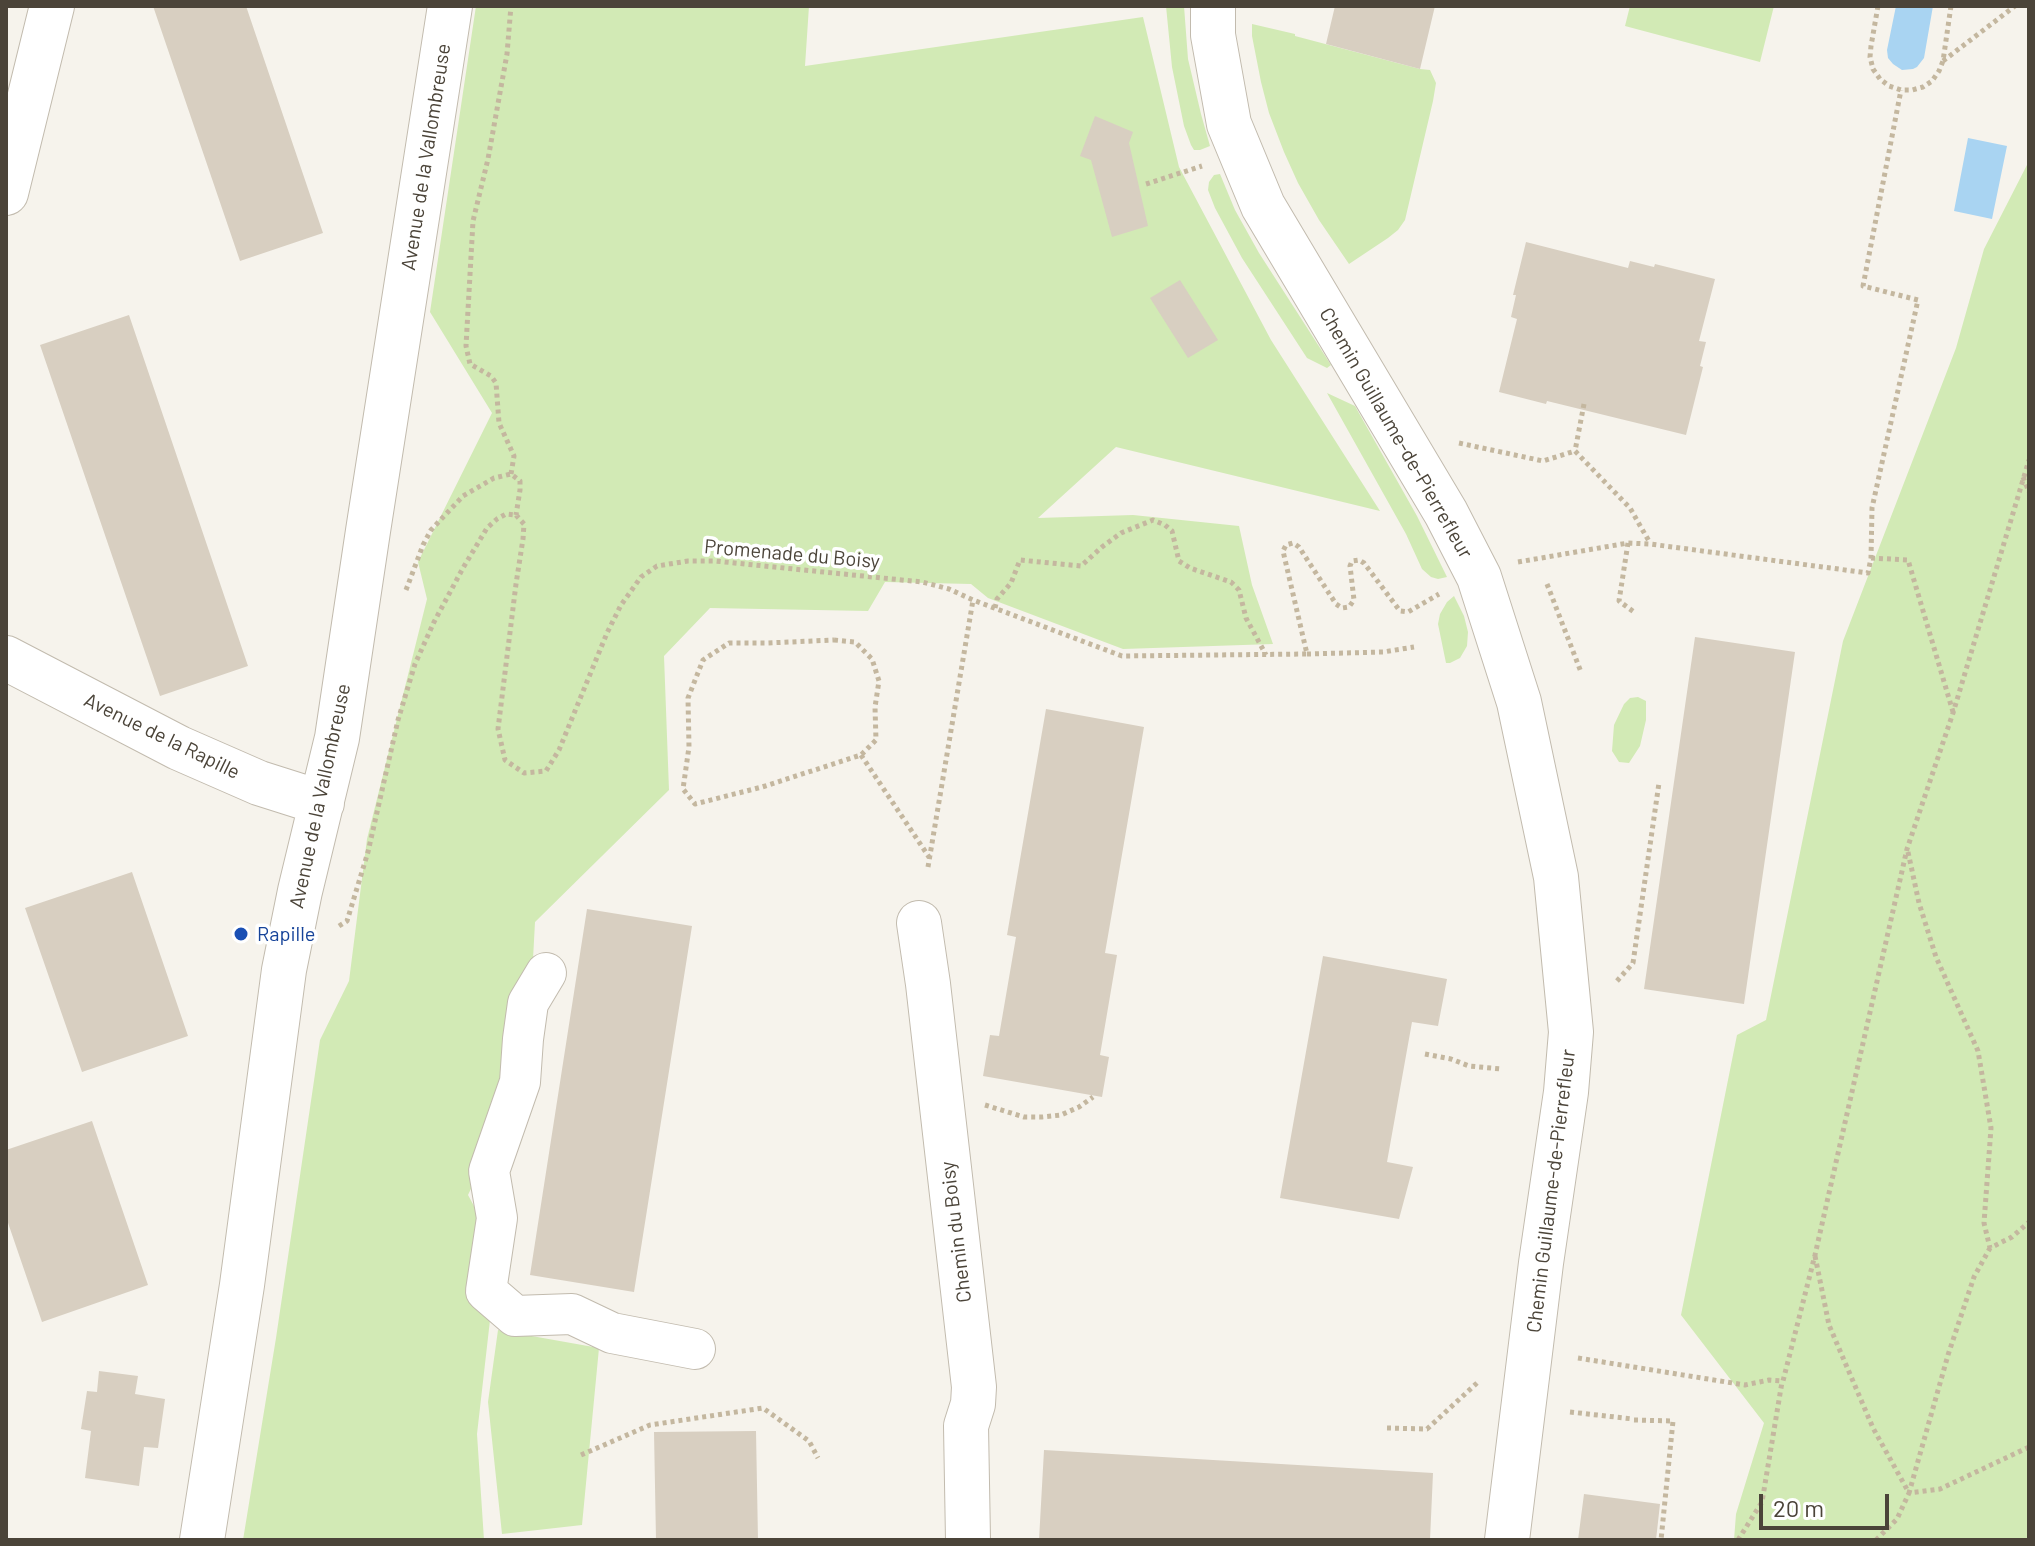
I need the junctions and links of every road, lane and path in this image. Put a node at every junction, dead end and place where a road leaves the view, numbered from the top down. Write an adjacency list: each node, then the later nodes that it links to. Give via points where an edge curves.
1 (52, 6): 12 (street)
2 (450, 6): 39 (street, Avenue de la Vallombreuse, via 337,738)
3 (511, 6): 17 (path, via 507,54 473,221 466,346 470,364 496,383 499,423 514,456)
4 (1213, 6): 66 (street, Chemin Guillaume-de-Pierrefleur, via 1229,124 1263,206 1479,577 1519,702 1556,877 1571,1032)
5 (1878, 6): 9 (path, via 1873,69)
6 (1951, 6): 8 (path)
7 (2015, 6): 8 (path)
8 (1943, 61): 9 (path, via 1932,81)
9 (1901, 90): 23 (path, via 1863,286 1918,300 1872,508)
10 (1184, 173): 11 (path)
11 (1146, 184)
12 (6, 193)
13 (1584, 404): 15 (path)
14 (1459, 443): 15 (path, via 1543,461)
15 (1575, 451): 22 (path, via 1630,508)
16 (2029, 460): 18 (path)
17 (511, 474): 20 (path, via 520,481); 26 (path, via 463,496 431,530)
18 (2023, 476): 19 (path); 36 (path)
19 (2029, 492)
20 (516, 515): 28 (path, Promenade du Boisy, via 524,524 523,539 498,729 505,760 524,773 546,771 621,605 641,577 657,566 715,561 922,582); 44 (path, via 506,514 487,528 415,664 368,852 347,921)
21 (1628, 543): 22 (path); 24 (path); 30 (path, via 1619,601)
22 (1650, 544): 23 (path, via 1868,573)
23 (1871, 558): 36 (path, via 1908,560)
24 (1523, 560)
25 (1547, 584): 35 (path)
26 (405, 595)
27 (1430, 598): 32 (path, via 1408,612 1400,611 1359,560 1350,566 1354,600 1342,608 1299,547 1286,545 1283,551)
28 (973, 600): 29 (path); 41 (path)
29 (995, 608): 33 (path, via 1122,656); 33 (path, via 1020,560 1081,566 1121,533 1153,520 1172,531 1179,561 1239,590 1246,618)
30 (1634, 612)
31 (1414, 647): 32 (path)
32 (1307, 654): 33 (path)
33 (1266, 655)
34 (6, 658): 39 (street, Avenue de la Rapille, via 179,748)
35 (1581, 672)
36 (1953, 713): 40 (path)
37 (861, 755): 37 (path, via 695,804 683,789 688,698 703,660 729,643 855,642 872,659 879,681 876,740); 41 (path)
38 (1659, 783): 46 (path, via 1633,963)
39 (322, 803): 64 (street, Avenue de la Vallombreuse, via 284,970)
40 (1907, 849): 52 (path, via 1936,957 1978,1051 1991,1128 1984,1223); 53 (path)
41 (929, 857): 42 (path)
42 (928, 867)
43 (919, 923): 65 (street, Chemin du Boisy, via 974,1387 966,1426)
44 (339, 926)
45 (546, 973): 54 (street, via 528,1003 520,1082 489,1171 497,1218 486,1291 515,1316 572,1314 612,1333)
46 (1617, 981)
47 (1425, 1054): 48 (path)
48 (1501, 1069)
49 (1093, 1097): 50 (path, via 1061,1115 1042,1117 1024,1117)
50 (981, 1103)
51 (2029, 1222): 52 (path)
52 (1990, 1248): 63 (path, via 1974,1277 1948,1355)
53 (1815, 1255): 56 (path); 63 (path, via 1829,1325 1873,1428)
54 (695, 1349)
55 (1578, 1358): 56 (path, via 1745,1385)
56 (1783, 1381): 68 (path, via 1762,1502)
57 (1477, 1383): 59 (path, via 1427,1429)
58 (1570, 1412): 67 (path, via 1673,1421)
59 (1387, 1428)
60 (2029, 1447): 63 (path, via 1940,1489)
61 (581, 1455): 62 (path, via 650,1425 763,1408 809,1441)
62 (818, 1458)
63 (1909, 1493): 69 (path, via 1897,1519)
64 (202, 1540)
65 (968, 1540)
66 (1507, 1540)
67 (1661, 1540)
68 (1738, 1540)
69 (1876, 1540)

